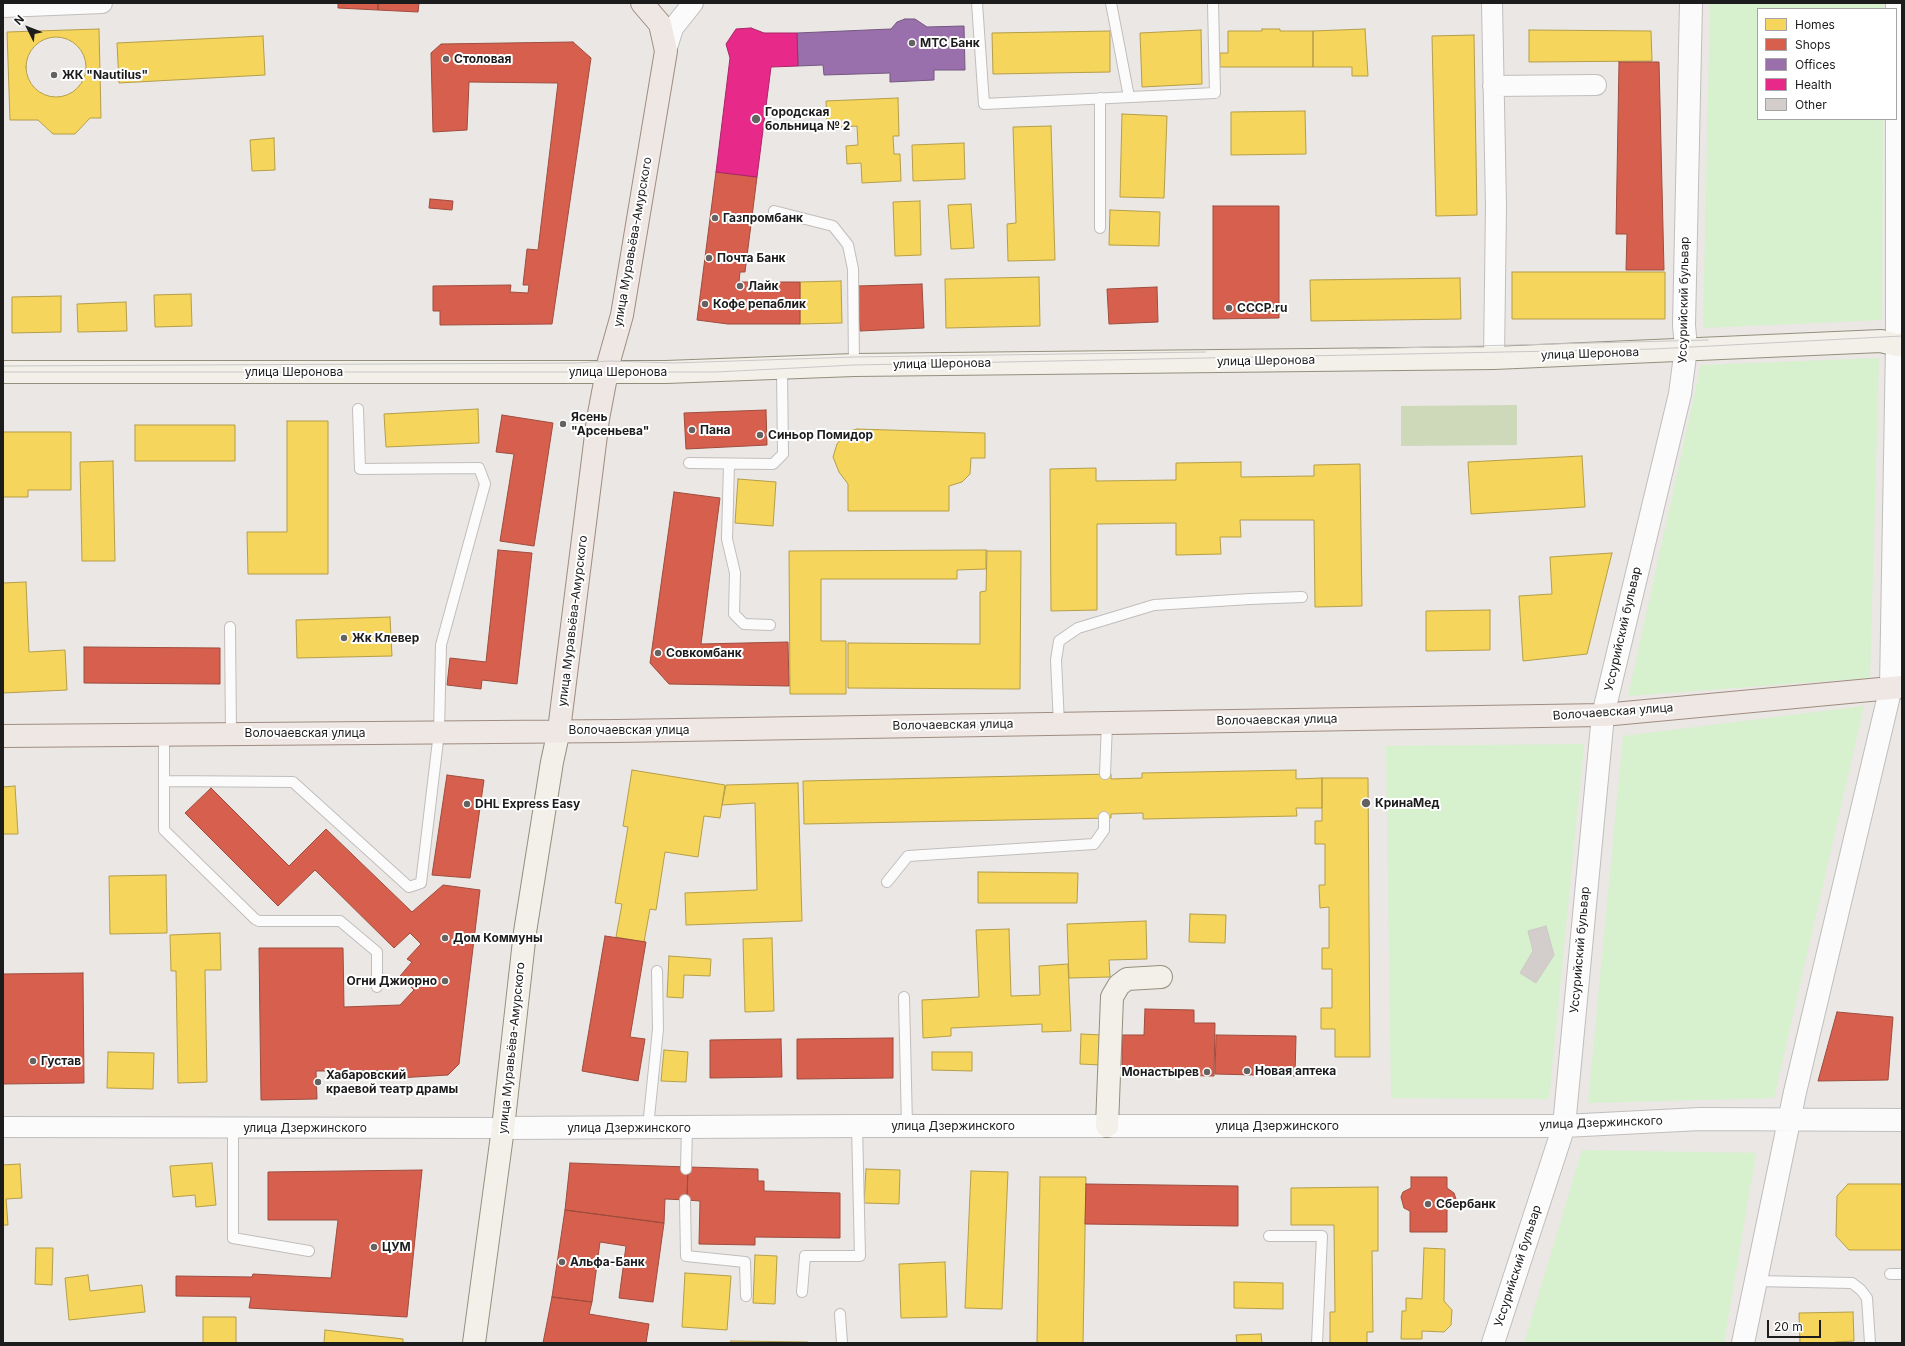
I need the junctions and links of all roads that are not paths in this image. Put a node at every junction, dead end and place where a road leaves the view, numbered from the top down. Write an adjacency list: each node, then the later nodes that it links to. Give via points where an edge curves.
1 (102, 3): 10 (street)
2 (642, 3): 12 (main road, улица Муравьёва-Амурского, via 660,24)
3 (693, 3): 12 (street, via 673,28)
4 (976, 3): 16 (lane, via 984,104)
5 (1111, 3): 15 (lane)
6 (1213, 3): 15 (lane, via 1215,93)
7 (1492, 3): 14 (street)
8 (1691, 3): 20 (street, Уссурийский бульвар, via 1684,325)
9 (1897, 3): 11 (street)
10 (3, 6)
11 (1900, 35): 19 (street)
12 (666, 51): 25 (main road, улица Муравьёва-Амурского, via 622,315)
13 (1596, 85): 14 (street)
14 (1493, 86): 21 (street, via 1496,206)
15 (1129, 97): 16 (lane)
16 (1100, 98): 18 (lane)
17 (774, 211): 22 (lane, via 833,226 848,245 853,269)
18 (1100, 228)
19 (1896, 339): 20 (main road, улица Шеронова); 32 (street)
20 (1686, 349): 21 (main road, улица Шеронова); 33 (street, Уссурийский бульвар, via 1680,394)
21 (1494, 358): 22 (main road, улица Шеронова)
22 (854, 365): 23 (main road, улица Шеронова)
23 (782, 368): 25 (main road, улица Шеронова); 28 (lane, via 783,454 773,464)
24 (3, 372): 25 (main road, улица Шеронова)
25 (608, 372): 36 (main road, улица Муравьёва-Амурского, via 598,419)
26 (358, 409): 37 (lane, via 360,469 479,468 485,484 441,645)
27 (689, 463): 28 (lane)
28 (728, 464): 30 (lane, via 727,539 735,573 734,614 744,624)
29 (1302, 597): 35 (lane, via 1154,605 1078,628 1059,641 1056,660)
30 (770, 625)
31 (230, 627): 39 (lane)
32 (1897, 687): 33 (main road, Волочаевская улица); 49 (street)
33 (1603, 715): 34 (main road, Волочаевская улица); 54 (street, Уссурийский бульвар)
34 (1107, 723): 35 (main road, Волочаевская улица); 41 (lane)
35 (1059, 724): 36 (main road, Волочаевская улица)
36 (559, 730): 37 (main road, Волочаевская улица); 58 (main road, улица Муравьёва-Амурского, via 525,932)
37 (439, 732): 39 (main road, Волочаевская улица); 42 (lane, via 421,883 409,887 293,782)
38 (164, 734): 39 (main road, Волочаевская улица); 40 (main road, Волочаевская улица); 42 (lane)
39 (231, 734)
40 (3, 736)
41 (1105, 774)
42 (166, 781): 47 (lane, via 164,830 252,916 259,921 340,921 377,952)
43 (1104, 817): 44 (lane, via 1104,830 1094,844 908,856)
44 (887, 882)
45 (657, 971): 59 (lane, via 658,1029)
46 (1162, 977): 53 (main road, via 1126,979 1112,997)
47 (377, 987)
48 (904, 997): 52 (lane)
49 (1790, 1120): 50 (street, улица Дзержинского); 54 (street, улица Дзержинского, via 1700,1119); 66 (street)
50 (1902, 1120)
51 (857, 1126): 52 (street, улица Дзержинского); 56 (street, улица Дзержинского); 67 (lane, via 860,1256 805,1256)
52 (907, 1126): 53 (street, улица Дзержинского)
53 (1107, 1126): 54 (street, улица Дзержинского)
54 (1564, 1126): 73 (street, Уссурийский бульвар)
55 (3, 1127): 57 (street, улица Дзержинского)
56 (687, 1127): 59 (street, улица Дзержинского); 60 (lane)
57 (233, 1128): 58 (street, улица Дзержинского); 63 (lane, via 233,1238)
58 (503, 1128): 59 (street, улица Дзержинского); 70 (main road, улица Муравьёва-Амурского)
59 (648, 1128)
60 (686, 1169)
61 (685, 1200): 68 (lane, via 686,1256 746,1262)
62 (1269, 1236): 72 (lane, via 1322,1236)
63 (309, 1251)
64 (1890, 1274): 65 (lane)
65 (1902, 1274)
66 (1756, 1281): 74 (street); 75 (lane, via 1852,1283 1867,1298)
67 (802, 1292)
68 (746, 1296)
69 (840, 1314): 71 (lane)
70 (474, 1343)
71 (842, 1343)
72 (1317, 1343)
73 (1493, 1343)
74 (1743, 1343)
75 (1870, 1343)

